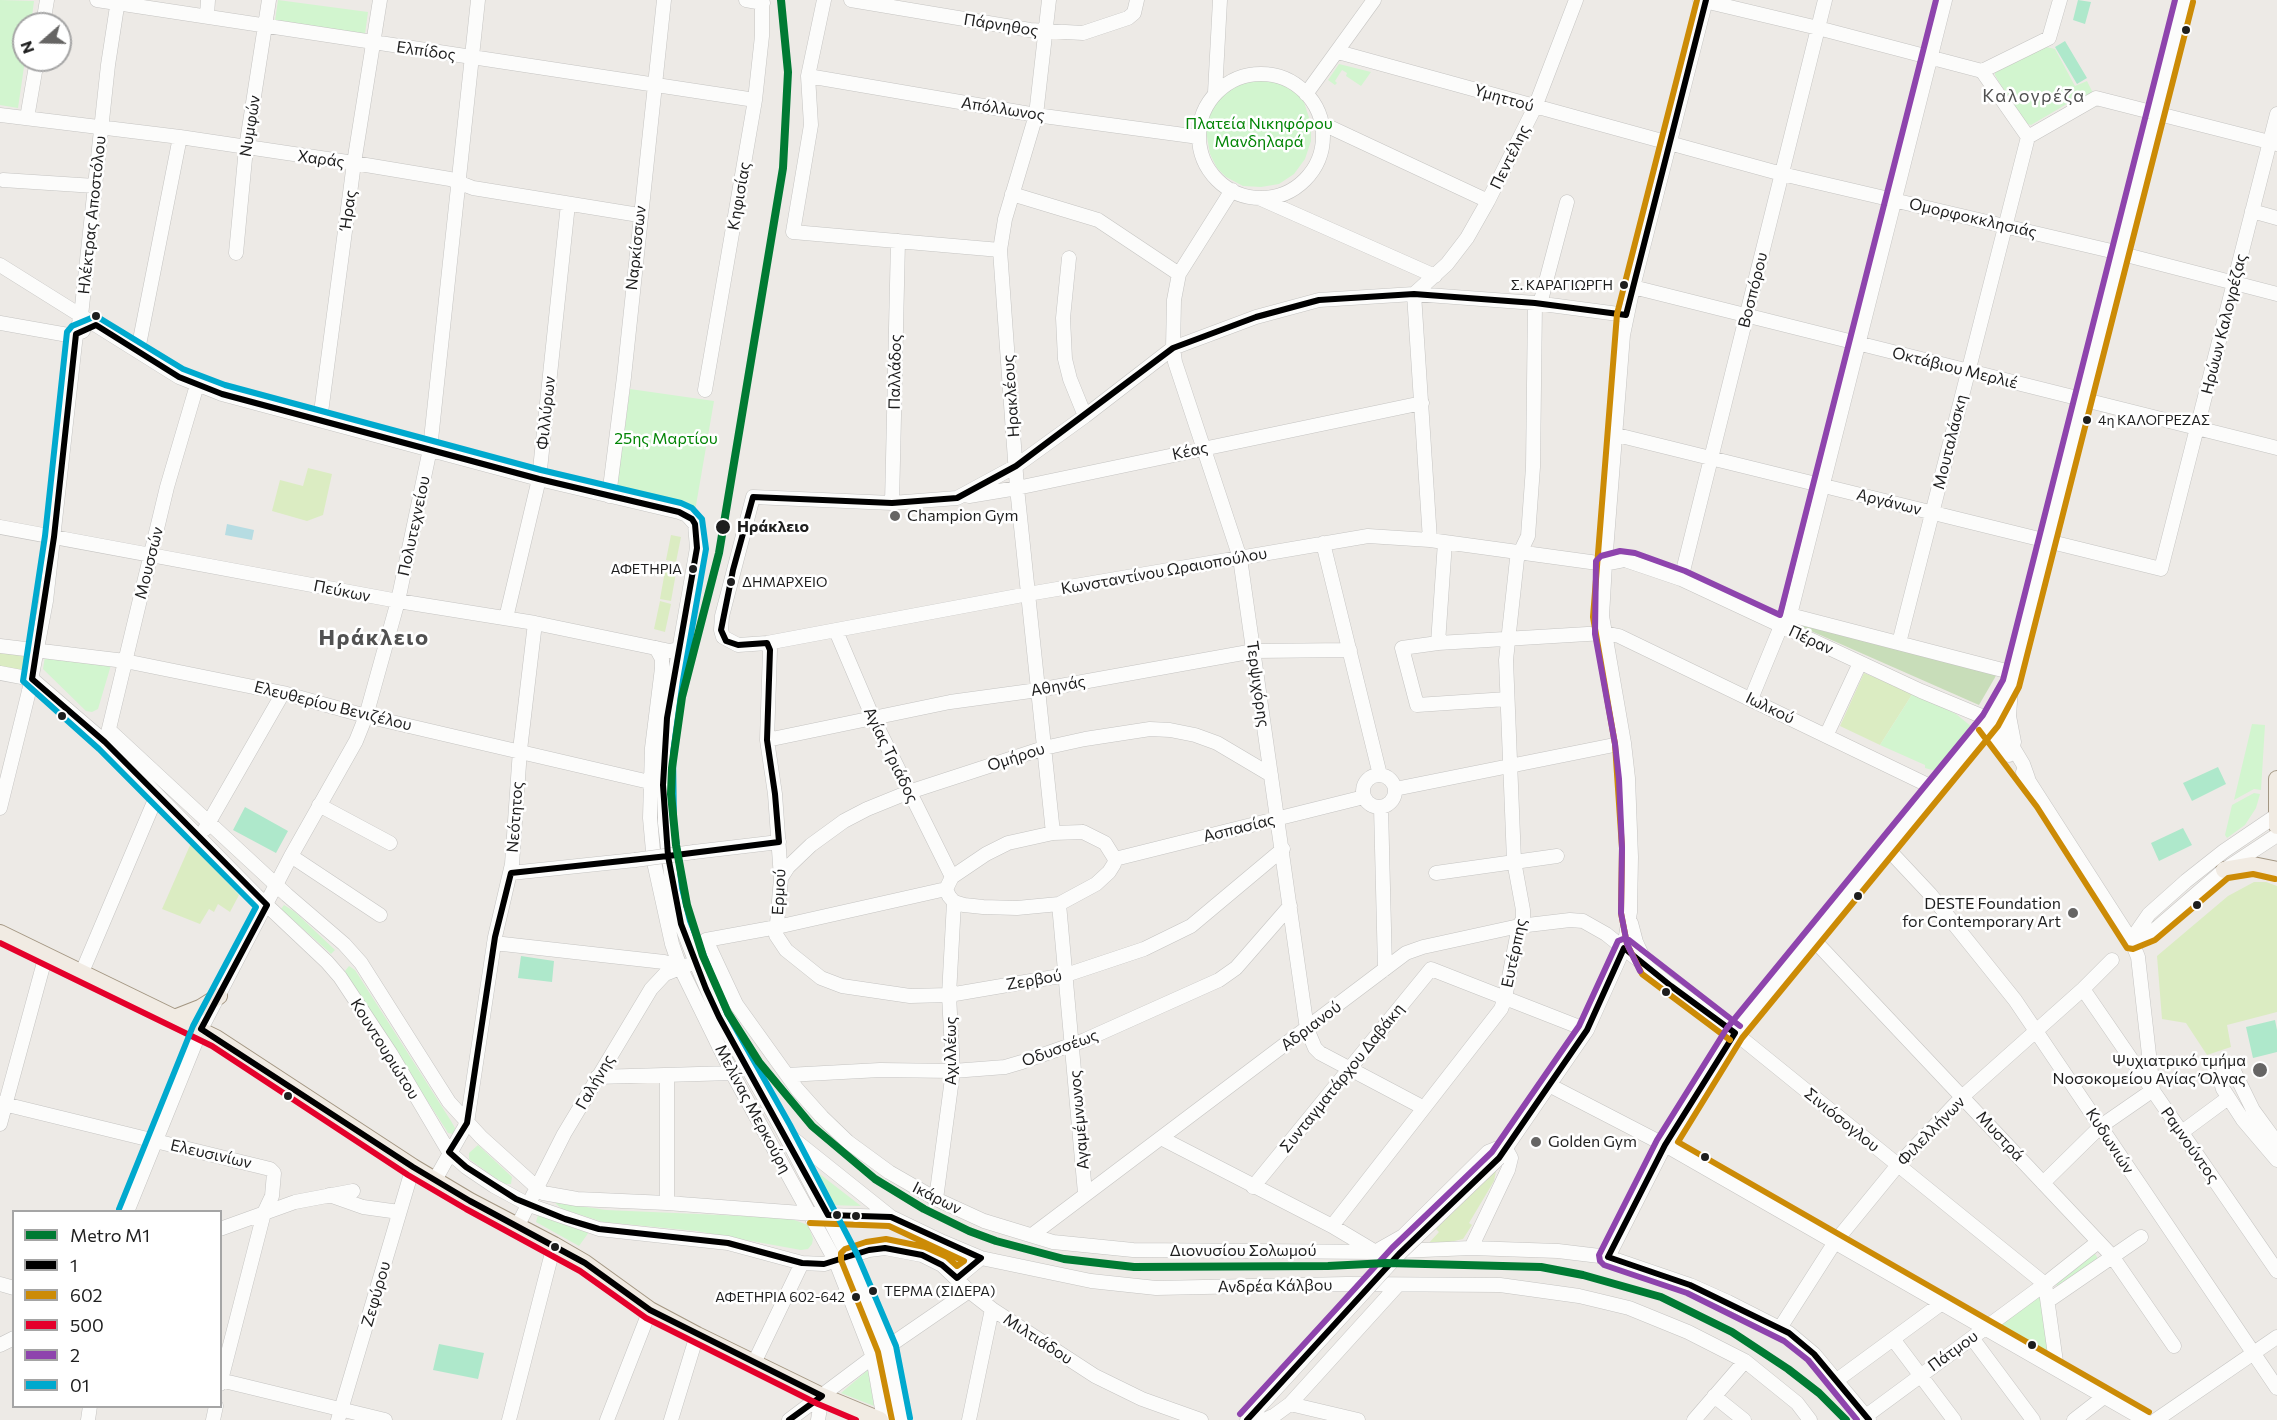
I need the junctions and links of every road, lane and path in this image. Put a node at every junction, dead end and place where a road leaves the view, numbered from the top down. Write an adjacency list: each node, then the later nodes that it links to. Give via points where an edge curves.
1 (97, 0): 20 (street, Ελπίδος)
2 (208, 0): 23 (street)
3 (269, 0): 24 (street, Νυμφών)
4 (381, 0): 27 (street, Ήρας)
5 (478, 0): 29 (street, Πολυτεχνείου)
6 (664, 0): 34 (street, Ναρκίσσων)
7 (746, 0): 21 (street)
8 (824, 0): 33 (street)
9 (851, 0): 22 (street, Πάρνηθος)
10 (1049, 0): 26 (street, Ηρακλέους)
11 (1137, 0): 26 (street, Πάρνηθος, via 1134,13 1119,22 1083,33)
12 (1220, 0): 35 (street)
13 (1374, 0): 28 (street)
14 (1576, 0): 38 (street, Πεντέλης)
15 (1704, 0): 25 (street); 50 (street)
16 (1825, 0): 25 (street, Βοσπόρου)
17 (1945, 0): 30 (street)
18 (2060, 0): 31 (street, via 2049,38)
19 (2184, 0): 39 (street)
20 (118, 1): 23 (street, Ελπίδος); 45 (street, Ηλέκτρας Αποστόλου)
21 (762, 2): 37 (street, Κηφισίας)
22 (920, 6): 26 (street, Πάρνηθος)
23 (207, 15): 24 (street, Ελπίδος)
24 (266, 25): 27 (street, Ελπίδος); 51 (street, Νυμφών)
25 (1818, 28): 30 (street); 53 (street, Βοσπόρου)
26 (1046, 32): 42 (street, Ηρακλέους)
27 (373, 43): 29 (street, Ελπίδος); 52 (street, Ήρας)
28 (1338, 52): 36 (street); 38 (street, Υμηττού)
29 (472, 57): 34 (street, Ελπίδος); 55 (street, Πολυτεχνείου)
30 (1931, 57): 31 (street); 60 (street)
31 (1982, 71): 48 (street)
32 (35, 72): 43 (street)
33 (808, 76): 42 (street, Απόλλωνος); 68 (street, via 811,124 793,232)
34 (654, 85): 37 (street, Ελπίδος); 65 (street, Ναρκίσσων)
35 (1215, 93): 36 (street, via 1243,76 1268,74 1282,77); 47 (street, via 1202,117)
36 (1306, 94): 44 (street)
37 (755, 100): 92 (street, Κηφισίας)
38 (1534, 107): 50 (street, Υμηττού); 61 (street, Πεντέλης)
39 (2155, 114): 48 (street, via 2096,98); 49 (street); 71 (street)
40 (2277, 114): 49 (street, Ηρώων Καλογρέζας)
41 (0, 115): 43 (street, Χαράς)
42 (1036, 115): 47 (street, Απόλλωνος); 58 (street, Ηρακλέους)
43 (27, 118): 45 (street, Χαράς)
44 (1322, 123): 59 (street, via 1320,155 1307,176 1288,191); 61 (street)
45 (101, 128): 46 (street, Χαράς); 56 (street, Ηλέκτρας Αποστόλου)
46 (180, 137): 51 (street, Χαράς); 89 (street)
47 (1199, 137): 57 (street, via 1208,168)
48 (2028, 137): 67 (street, Μουταλάσκη)
49 (2274, 143): 64 (street, Ηρώων Καλογρέζας)
50 (1670, 144): 53 (street, Ομορφοκκλησιάς); 77 (street)
51 (246, 148): 52 (street, Χαράς); 70 (street, Νυμφών)
52 (354, 163): 55 (street, Χαράς); 96 (street, Ήρας)
53 (1782, 174): 60 (street, Ομορφοκκλησιάς); 82 (street, Βοσπόρου)
54 (3, 180): 56 (street)
55 (458, 181): 63 (street, Χαράς, via 473,188); 100 (street, Πολυτεχνείου)
56 (95, 186): 83 (street, Ηλέκτρας Αποστόλου)
57 (1232, 190): 59 (street); 74 (street)
58 (1012, 194): 69 (street, Ηρακλέους); 74 (street, via 1098,220)
59 (1257, 198): 75 (street)
60 (1895, 200): 67 (street, Ομορφοκκλησιάς); 87 (street)
61 (1488, 201): 75 (street, Πεντέλης, via 1467,238)
62 (1567, 202): 80 (street, Ευτέρπης)
63 (568, 204): 65 (street, Χαράς); 104 (street, Φιλλύρων)
64 (2252, 211): 66 (street); 76 (street, Ηρώων Καλογρέζας)
65 (639, 215): 107 (street, Ναρκίσσων)
66 (2277, 218)
67 (2006, 226): 71 (street, Ομορφοκκλησιάς); 90 (street, Μουταλάσκη)
68 (898, 241): 69 (street); 109 (street, Παλλάδος)
69 (1000, 250): 103 (street, Ηρακλέους)
70 (236, 253)
71 (2120, 253): 76 (street, Ομορφοκκλησιάς); 93 (street)
72 (1069, 258): 95 (street, via 1063,318 1065,359)
73 (0, 265): 83 (street)
74 (1179, 274): 88 (street, Τερψιχόρης)
75 (1435, 276): 78 (street, Πεντέλης)
76 (2234, 284): 79 (street, Ομορφοκκλησιάς); 97 (street, Ηρώων Καλογρέζας)
77 (1633, 287): 81 (street); 82 (street, Οκτάβιου Μερλιέ)
78 (1413, 294): 80 (street); 88 (street, via 1319,300 1256,317); 94 (street)
79 (2277, 294)
80 (1538, 303): 81 (street); 117 (street, Ευτέρπης, via 1533,467 1528,536)
81 (1626, 315): 98 (street)
82 (1747, 315): 87 (street, Οκτάβιου Μερλιέ); 102 (street, Βοσπόρου)
83 (81, 316): 85 (street); 86 (street, Ηλέκτρας Αποστόλου)
84 (0, 323): 86 (street)
85 (96, 325): 86 (street); 89 (street)
86 (76, 334): 112 (street, Ηλέκτρας Αποστόλου)
87 (1858, 344): 90 (street, Οκτάβιου Μερλιέ); 105 (street)
88 (1173, 348): 95 (street); 101 (street, Τερψιχόρης)
89 (138, 350): 91 (street)
90 (1969, 371): 93 (street, Οκτάβιου Μερλιέ); 110 (street, Μουταλάσκη)
91 (197, 385): 96 (street); 118 (street, Μουσσών)
92 (705, 390)
93 (2083, 400): 97 (street, Οκτάβιου Μερλιέ); 114 (street)
94 (1422, 403): 101 (street, Κέας); 113 (street)
95 (1085, 417): 103 (street)
96 (320, 420): 100 (street)
97 (2199, 427): 99 (street, Οκτάβιου Μερλιέ); 121 (street, Ηρώων Καλογρέζας)
98 (1617, 435): 102 (street, Αργάνων); 120 (street)
99 (2277, 448)
100 (430, 449): 104 (street); 124 (street, Πολυτεχνείου)
101 (1203, 449): 106 (street, Κέας); 119 (street, Τερψιχόρης)
102 (1711, 458): 105 (street, Αργάνων); 122 (street, Βοσπόρου)
103 (1016, 466): 106 (street, Ηρακλέους); 108 (street)
104 (539, 479): 107 (street); 125 (street, Φιλλύρων)
105 (1823, 486): 110 (street, Αργάνων); 126 (street)
106 (1017, 488): 108 (street, Κέας); 123 (street, Ηρακλέους)
107 (609, 496): 135 (street, Μελίνας Μερκούρη, via 679,512 695,524 697,548)
108 (957, 498): 109 (street, Κέας)
109 (892, 503): 131 (street, Κέας, via 753,497 721,623)
110 (1932, 513): 114 (street, Αργάνων); 134 (street, Μουταλάσκη)
111 (0, 527): 112 (street, Πεύκων)
112 (54, 537): 118 (street, Πεύκων); 139 (street, Ηλέκτρας Αποστόλου)
113 (1430, 540): 115 (street, Κωνσταντίνου Ωραιοπούλου); 116 (street, Κωνσταντίνου Ωραιοπούλου, via 1368,536)
114 (2047, 541): 121 (street, Αργάνων); 144 (street)
115 (1445, 542): 117 (street, Κωνσταντίνου Ωραιοπούλου); 133 (street)
116 (1323, 543): 119 (street, Κωνσταντίνου Ωραιοπούλου); 138 (street)
117 (1520, 552): 120 (street, Κωνσταντίνου Ωραιοπούλου); 130 (street, Ευτέρπης)
118 (152, 555): 124 (street, Πεύκων); 141 (street, Μουσσών)
119 (1240, 558): 123 (street, Κωνσταντίνου Ωραιοπούλου); 140 (street, Τερψιχόρης)
120 (1605, 564): 122 (street, Πέραν, via 1625,560); 129 (street)
121 (2161, 569)
122 (1681, 579): 126 (street, Πέραν)
123 (1028, 594): 128 (street, Κωνσταντίνου Ωραιοπούλου); 146 (street, Ηρακλέους)
124 (398, 601): 125 (street, Πεύκων); 150 (street, Πολυτεχνείου)
125 (506, 618): 127 (street, Πεύκων)
126 (1786, 620): 134 (street, Πέραν); 142 (street, Πέραν); 149 (street)
127 (535, 623): 137 (street, Πεύκων); 158 (street, Νεότητος)
128 (836, 631): 132 (street, Κωνσταντίνου Ωραιοπούλου); 151 (street, Αγίας Τριάδος)
129 (1604, 633): 130 (street); 149 (street, Ιωλκού, via 1619,636); 156 (street)
130 (1509, 640): 133 (street); 148 (street, Ευτέρπης)
131 (726, 641): 132 (street, Κωνσταντίνου Ωραιοπούλου, via 738,645)
132 (767, 643): 155 (street, Ερμού)
133 (1438, 643): 148 (street, via 1402,648 1417,705)
134 (1899, 643): 144 (street, Πέραν)
135 (681, 644): 137 (street, Πεύκων, via 678,650); 165 (street, Μελίνας Μερκούρη)
136 (0, 646): 139 (street, Ελευθερίου Βενιζέλου)
137 (656, 648): 165 (street, Μελίνας Μερκούρη, via 662,659)
138 (1350, 650): 140 (street, Αθηνάς); 162 (street)
139 (38, 651): 141 (street, Ελευθερίου Βενιζέλου); 145 (street, Ηλέκτρας Αποστόλου)
140 (1254, 651): 146 (street, Αθηνάς); 161 (street, Τερψιχόρης)
141 (125, 661): 147 (street, Ελευθερίου Βενιζέλου); 153 (street, Μουσσών)
142 (1860, 663): 152 (street, Πέραν); 154 (street)
143 (0, 672): 145 (street, Κουντουριώτου)
144 (2012, 678): 152 (street); 159 (street, via 2009,716)
145 (32, 680): 153 (street, Κουντουριώτου); 173 (street, Ηλέκτρας Αποστόλου)
146 (1038, 690): 151 (street, Αθηνάς); 157 (street, Ηρακλέους)
147 (284, 693): 150 (street, Ελευθερίου Βενιζέλου); 176 (street)
148 (1507, 699): 160 (street, Ευτέρπης)
149 (1751, 699): 154 (street, Ιωλκού)
150 (366, 716): 158 (street, Ελευθερίου Βενιζέλου); 171 (street, Πολυτεχνείου)
151 (873, 718): 155 (street, Αθηνάς); 168 (street, Αγίας Τριάδος)
152 (1986, 720): 159 (street, via 2000,727); 163 (street); 166 (street)
153 (107, 736): 169 (street, Κουντουριώτου); 176 (street, Κουντουριώτου)
154 (1826, 736): 166 (street, Ιωλκού)
155 (767, 740): 180 (street, Ερμού)
156 (1624, 743): 160 (street); 199 (street, via 1631,848)
157 (1044, 748): 161 (street, Ομήρου, via 1125,732 1170,730 1217,743); 168 (street, Ομήρου); 177 (street, Ηρακλέους)
158 (520, 750): 165 (street, Ελευθερίου Βενιζέλου); 190 (street, Νεότητος)
159 (2016, 753): 163 (street)
160 (1509, 766): 167 (street); 187 (street, Ευτέρπης)
161 (1271, 775): 174 (street, Τερψιχόρης)
162 (1380, 775): 167 (street, via 1390,779); 170 (street, via 1364,784)
163 (2028, 778): 205 (street)
164 (2277, 779): 175 (main road)
165 (656, 784): 211 (street, Μελίνας Μερκούρη, via 673,890); 212 (street, Μελίνας Μερκούρη, via 650,818 654,862)
166 (1934, 788): 182 (street)
167 (1395, 789): 172 (street, via 1392,801)
168 (909, 792): 192 (street, Ομήρου, via 844,821 810,845); 193 (street, Αγίας Τριάδος)
169 (157, 795): 179 (street, Κουντουριώτου); 216 (street)
170 (1364, 797): 172 (street, via 1374,807); 174 (street, Ασπασίας)
171 (319, 805): 181 (street); 184 (street, Πολυτεχνείου)
172 (1381, 807): 214 (street)
173 (0, 808)
174 (1278, 818): 183 (street, Τερψιχόρης); 186 (street, Ασπασίας)
175 (2277, 819): 205 (street, via 2224,851 2186,881 2149,914)
176 (210, 822): 179 (street); 194 (street, Κουντουριώτου)
177 (1053, 833): 186 (street, via 1083,832 1095,837 1105,843); 193 (street, via 1008,843 986,854)
178 (2277, 835): 188 (street)
179 (200, 836): 197 (street, Κουντουριώτου)
180 (779, 842): 190 (street, bridge); 192 (street, Ερμού)
181 (390, 843)
182 (1885, 846): 204 (street); 226 (street, Κυδωνιών, via 1971,943)
183 (1283, 849): 198 (street, Τερψιχόρης); 217 (street, Ζερβού, via 1191,926 1144,949)
184 (291, 856): 194 (street, Πολυτεχνείου); 200 (street)
185 (1557, 856): 187 (street)
186 (1115, 859): 196 (street, via 1109,872 1096,884)
187 (1514, 861): 191 (street); 201 (street, Ευτέρπης, via 1523,910)
188 (2224, 870): 189 (main road, via 2253,865); 205 (street, via 2158,927)
189 (2277, 870)
190 (511, 873): 206 (street, Νεότητος)
191 (1436, 873)
192 (781, 878): 202 (street, Ερμού)
193 (949, 883): 195 (street, Αγίας Τριάδος); 202 (street)
194 (277, 885): 197 (street, Πολυτεχνείου); 241 (street, Κουντουριώτου, via 345,944 361,963 449,1102)
195 (954, 902): 196 (street, via 1017,908); 219 (street, Αχιλλέως)
196 (1059, 904): 217 (street, Αγαμέμνωνος)
197 (267, 905): 220 (street); 250 (street, Κουντουριώτου, via 340,977)
198 (1290, 906): 224 (street, Τερψιχόρης); 228 (street, Οδυσσέως, via 1228,974)
199 (1630, 912): 208 (street); 213 (street, via 1636,942)
200 (380, 915)
201 (1519, 926): 207 (street, Αδριανού); 208 (street, Αδριανού, via 1582,921); 221 (street, Ευτέρπης)
202 (777, 927): 219 (street, Ζερβού, via 776,935 786,950 821,978 842,986 910,996); 233 (street, Ικάρων, via 706,940 736,1004)
203 (0, 933): 209 (main road)
204 (1812, 938): 227 (street); 237 (street, Μυστρά)
205 (2131, 940): 236 (street, via 2138,957)
206 (494, 943): 212 (street); 241 (street, Νεότητος)
207 (1423, 947): 214 (street, Αδριανού, via 1406,953); 215 (street)
208 (1624, 948): 213 (street, Σινιόσογλου); 225 (street)
209 (46, 955): 216 (main road); 239 (street)
210 (2112, 960): 218 (street, Φιλελλήνων)
211 (696, 963): 212 (street, Γαλήνης); 244 (street, Μελίνας Μερκούρη, via 719,1017)
212 (680, 967): 231 (street, Μελίνας Μερκούρη); 234 (street, Γαλήνης, via 665,974 651,989)
213 (1648, 967): 227 (street, Σινιόσογλου)
214 (1385, 969): 224 (street, Αδριανού)
215 (1431, 969): 221 (street); 229 (street, Συνταγματάρχου Δαβάκη)
216 (82, 972): 222 (main road)
217 (1066, 975): 219 (street, Ζερβού); 228 (street, Αγαμέμνωνος)
218 (2083, 989): 226 (street, Φιλελλήνων); 236 (street, Ραμνούντος)
219 (950, 995): 230 (street, Αχιλλέως)
220 (219, 996): 222 (main road); 223 (street)
221 (1505, 998): 225 (street); 240 (street, Ευτέρπης, via 1501,1010)
222 (177, 1017): 223 (main road)
223 (201, 1029): 247 (street); 254 (main road)
224 (1307, 1029): 229 (street, via 1315,1048); 246 (street, Αδριανού)
225 (1587, 1030): 235 (street)
226 (2036, 1032): 237 (street, Φιλελλήνων); 243 (street, Κυδωνιών)
227 (1735, 1033): 249 (street); 253 (street, Σινιόσογλου)
228 (1072, 1045): 230 (street, Οδυσσέως, via 1005,1066); 260 (street, Αγαμέμνωνος)
229 (1348, 1069): 240 (street); 257 (street, Συνταγματάρχου Δαβάκη)
230 (954, 1071): 233 (street, Οδυσσέως); 262 (street, Αχιλλέως)
231 (732, 1073): 232 (street); 268 (street, Μελίνας Μερκούρη)
232 (667, 1075): 234 (street); 263 (street)
233 (787, 1075): 262 (street, Ικάρων, via 848,1142)
234 (597, 1077): 258 (street, Γαλήνης)
235 (1549, 1085): 249 (street); 251 (street)
236 (2153, 1090): 243 (street); 245 (street, Ραμνούντος)
237 (1963, 1096): 253 (street, Φιλελλήνων); 256 (street, Μυστρά)
238 (2228, 1098): 245 (street); 248 (street, via 2220,1079 2229,1066); 252 (street)
239 (3, 1104): 242 (street); 247 (street, Ελευσινίων)
240 (1424, 1108): 272 (street, Ευτέρπης)
241 (467, 1123): 250 (street, Νεότητος); 258 (street, Κουντουριώτου)
242 (0, 1124)
243 (2101, 1126): 256 (street); 303 (street, Κυδωνιών)
244 (782, 1129): 269 (street, Μελίνας Μερκούρη); 270 (street, Ανδρέα Κάλβου)
245 (2182, 1132): 286 (street, Ραμνούντος)
246 (1161, 1138): 257 (street); 260 (street, Αδριανού)
247 (155, 1141): 265 (street); 267 (street, Ελευσινίων, via 270,1169 274,1173 272,1196)
248 (2277, 1143)
249 (1665, 1145): 276 (street); 281 (street)
250 (449, 1152): 255 (street, Νεότητος); 264 (street, Κουντουριώτου, via 476,1174)
251 (1503, 1154): 279 (street, via 1511,1158 1508,1170); 280 (street, via 1498,1148 1488,1152 1403,1236); 330 (street, bridge, via 1399,1254)
252 (2277, 1160)
253 (1898, 1165): 276 (street, Φιλελλήνων); 288 (street, Σινιόσογλου)
254 (413, 1167): 255 (main road); 266 (street, Ζεφύρου)
255 (435, 1180): 271 (main road)
256 (2043, 1183): 277 (street, Μυστρά)
257 (1253, 1187): 272 (street)
258 (538, 1189): 263 (street, Κουντουριώτου, via 565,1198); 264 (street, Γαλήνης)
259 (353, 1191): 261 (street)
260 (1085, 1193): 274 (street, Αδριανού)
261 (329, 1195): 266 (street, via 363,1207); 267 (street)
262 (936, 1199): 274 (street, Ικάρων, via 984,1221)
263 (667, 1203): 268 (street, Κουντουριώτου)
264 (529, 1205): 271 (street, Γαλήνης); 285 (street, Κουντουριώτου, via 598,1229 728,1243)
265 (128, 1210)
266 (399, 1212): 317 (street, Ζεφύρου)
267 (264, 1213): 273 (street); 309 (street)
268 (810, 1214): 269 (street, Κουντουριώτου); 284 (street, Μελίνας Μερκούρη)
269 (828, 1215): 270 (street, Κουντουριώτου); 284 (street, Μελίνας Μερκούρη)
270 (891, 1217): 283 (street, Ανδρέα Κάλβου)
271 (519, 1225): 278 (main road)
272 (1332, 1226): 280 (street)
273 (222, 1228)
274 (1032, 1235): 280 (street, Διονυσίου Σολωμού, via 1053,1242 1133,1250)
275 (2141, 1237): 282 (street)
276 (1835, 1242): 292 (street); 295 (street, Φιλελλήνων)
277 (2098, 1242): 282 (street, Μυστρά); 288 (street, Πάτμου)
278 (554, 1245): 294 (main road); 321 (street)
279 (1471, 1248): 280 (street, Διονυσίου Σολωμού); 281 (street, Διονυσίου Σολωμού)
280 (1375, 1252)
281 (1608, 1257): 295 (street, Διονυσίου Σολωμού, via 1690,1285)
282 (2112, 1257): 291 (street); 301 (street, Μυστρά)
283 (981, 1258): 287 (street); 289 (street, Ανδρέα Κάλβου, via 1091,1281 1156,1288)
284 (842, 1259): 285 (street, Κουντουριώτου); 287 (street, Μιλτιάδου, via 877,1249 903,1251 942,1264); 302 (street, Μελίνας Μερκούρη); 304 (street, Μελίνας Μερκούρη)
285 (802, 1263): 306 (street)
286 (2277, 1270)
287 (957, 1278): 290 (street, Μιλτιάδου)
288 (2045, 1284): 291 (street); 296 (street, Πάτμου)
289 (1397, 1286): 305 (street, Ανδρέα Κάλβου, via 1500,1285 1579,1296 1629,1308 1688,1332); 316 (street)
290 (969, 1291): 293 (street, Μιλτιάδου); 302 (street)
291 (2048, 1301): 307 (street)
292 (1942, 1303): 296 (street); 300 (street)
293 (992, 1309): 328 (street); 329 (street, Μιλτιάδου, via 1111,1385)
294 (650, 1310): 297 (main road); 322 (street)
295 (1780, 1328): 310 (street, Διονυσίου Σολωμού, via 1801,1342)
296 (1985, 1328): 299 (street, Πάτμου); 307 (street)
297 (697, 1335): 306 (main road); 323 (street)
298 (2277, 1336): 303 (street)
299 (1972, 1338): 308 (street, Πάτμου); 336 (street)
300 (1893, 1339): 308 (street); 310 (street)
301 (2174, 1346)
302 (887, 1349): 304 (street); 327 (street, Μελίνας Μερκούρη)
303 (2253, 1353): 312 (street, Κυδωνιών); 340 (street)
304 (873, 1357): 313 (street); 326 (street, Μελίνας Μερκούρη)
305 (1745, 1362): 314 (street); 334 (street, Ανδρέα Κάλβου, via 1797,1403)
306 (754, 1363): 313 (main road)
307 (2057, 1369): 315 (street)
308 (1920, 1376): 318 (street, Πάτμου); 335 (street)
309 (222, 1377)
310 (1837, 1380): 318 (street, Διονυσίου Σολωμού)
311 (222, 1381): 317 (street)
312 (2277, 1388)
313 (822, 1396): 324 (street); 325 (street); 326 (main road)
314 (1714, 1396): 332 (street); 333 (street)
315 (2107, 1398): 337 (street); 338 (street); 339 (street)
316 (1290, 1404): 319 (street); 331 (street)
317 (340, 1416): 320 (street)
318 (1867, 1418)
319 (1348, 1419)
320 (385, 1420)
321 (509, 1420)
322 (608, 1420)
323 (671, 1420)
324 (789, 1420)
325 (818, 1420)
326 (882, 1420)
327 (900, 1420)
328 (969, 1420)
329 (1201, 1420)
330 (1247, 1420)
331 (1264, 1420)
332 (1694, 1420)
333 (1744, 1420)
334 (1810, 1420)
335 (1954, 1420)
336 (2033, 1420)
337 (2074, 1420)
338 (2125, 1420)
339 (2145, 1420)
340 (2156, 1420)

